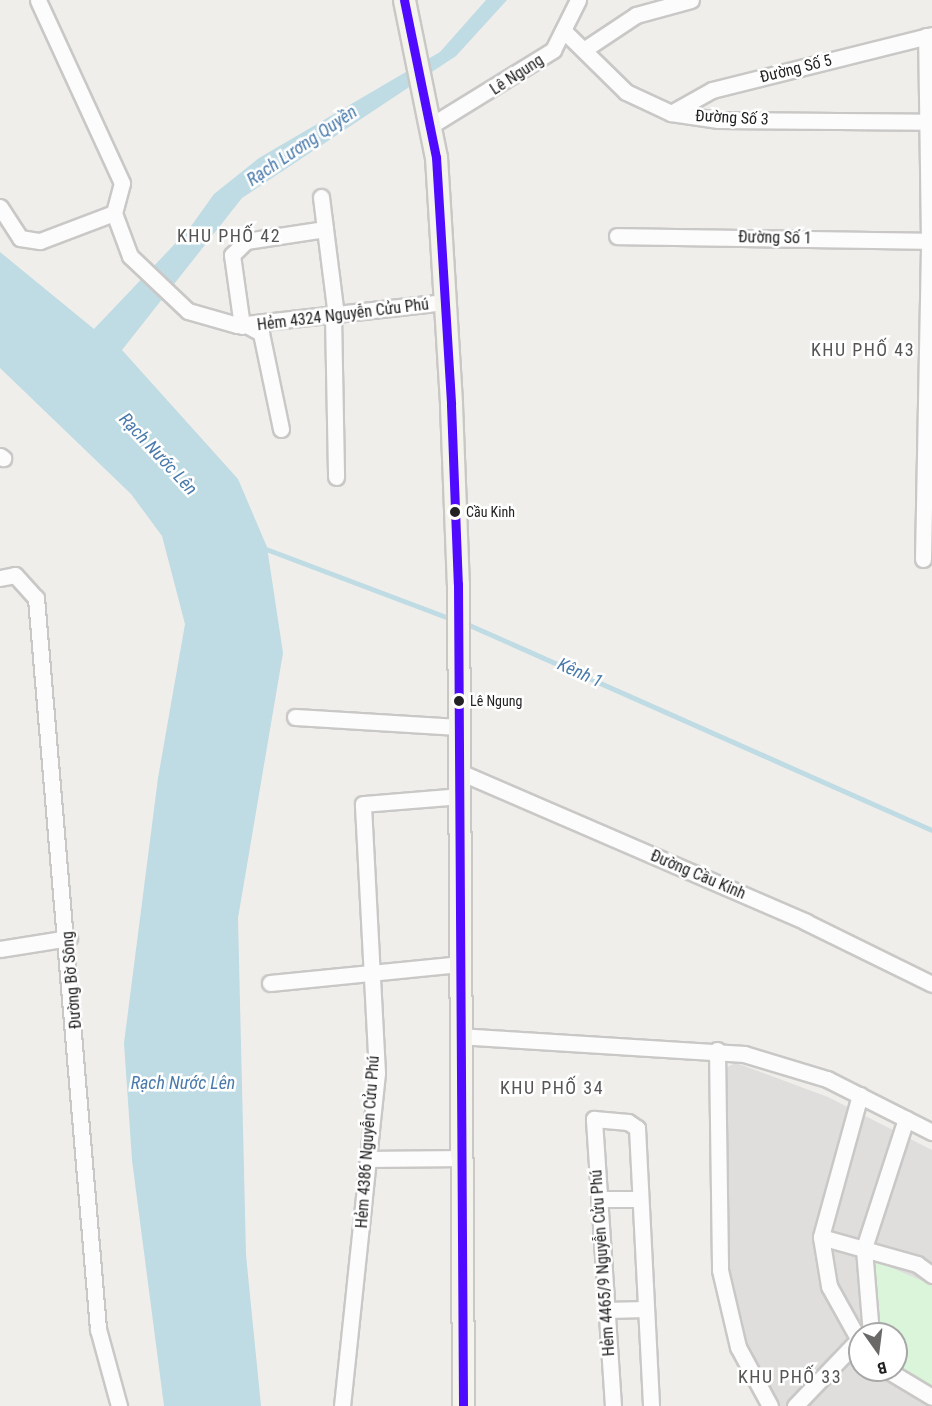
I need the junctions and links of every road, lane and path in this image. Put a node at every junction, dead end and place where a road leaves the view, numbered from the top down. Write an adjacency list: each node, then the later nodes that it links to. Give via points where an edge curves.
1 (38, 0): 13 (street, via 122,183)
2 (404, 0): 10 (main road)
3 (578, 0): 5 (street, Lê Ngung)
4 (691, 0): 7 (street, via 636,15)
5 (566, 33): 7 (street, Đường Số 3); 10 (street, Lê Ngung, via 545,57)
6 (929, 36): 8 (street, Đường Số 5, via 712,90); 9 (street)
7 (585, 48): 8 (street, Đường Số 3, via 626,92)
8 (671, 113): 9 (street, Đường Số 3, via 718,120)
9 (928, 122): 16 (street)
10 (430, 126): 17 (main road)
11 (321, 197): 14 (street)
12 (0, 207): 13 (street, via 20,237 40,241)
13 (114, 213): 19 (street, Hẻm 4324 Nguyễn Cửu Phú, via 130,256 188,311)
14 (325, 229): 18 (street); 19 (street, via 246,241 232,255)
15 (617, 236): 16 (street, Đường Số 1)
16 (931, 240): 22 (street)
17 (445, 302): 18 (street, Hẻm 4324 Nguyễn Cửu Phú); 25 (main road, via 458,584)
18 (334, 316): 19 (street, Hẻm 4324 Nguyễn Cửu Phú); 21 (street)
19 (245, 326): 20 (street, via 261,333)
20 (281, 429)
21 (336, 477)
22 (923, 559)
23 (0, 578): 28 (street, Đường Bờ Sông, via 15,575 36,598)
24 (295, 717): 25 (street)
25 (459, 727): 26 (main road)
26 (460, 772): 27 (main road); 33 (street, Đường Cầu Kinh, via 796,918)
27 (460, 796): 30 (main road); 31 (street, Hẻm 4386 Nguyễn Cửu Phú, via 363,804)
28 (69, 938): 29 (street); 53 (street, Đường Bờ Sông, via 98,1329)
29 (0, 949)
30 (459, 964): 31 (street); 34 (main road)
31 (371, 973): 32 (street); 40 (street, Hẻm 4386 Nguyễn Cửu Phú, via 377,1073)
32 (270, 983)
33 (932, 984)
34 (458, 1036): 35 (street); 39 (main road)
35 (717, 1050): 36 (street, via 774,1061); 58 (street, via 720,1269 738,1347)
36 (860, 1095): 37 (street); 43 (street)
37 (906, 1119): 38 (street); 44 (street)
38 (932, 1132)
39 (459, 1158): 40 (street); 55 (main road)
40 (370, 1159): 54 (street, Hẻm 4386 Nguyễn Cửu Phú)
41 (599, 1199): 42 (street); 42 (street, Hẻm 4465/9 Nguyễn Cửu Phú, via 594,1119 628,1122 637,1128); 47 (street, Hẻm 4465/9 Nguyễn Cửu Phú)
42 (640, 1199): 46 (street)
43 (821, 1237): 44 (street); 48 (street, via 829,1286)
44 (864, 1248): 45 (street, via 917,1264); 49 (street)
45 (932, 1275)
46 (646, 1309): 47 (street); 57 (street)
47 (606, 1310): 56 (street, Hẻm 4465/9 Nguyễn Cửu Phú)
48 (852, 1322)
49 (863, 1322)
50 (848, 1354): 59 (street)
51 (908, 1382): 52 (street)
52 (932, 1397)
53 (119, 1406)
54 (342, 1406)
55 (463, 1406)
56 (613, 1406)
57 (651, 1406)
58 (770, 1406)
59 (795, 1406)

